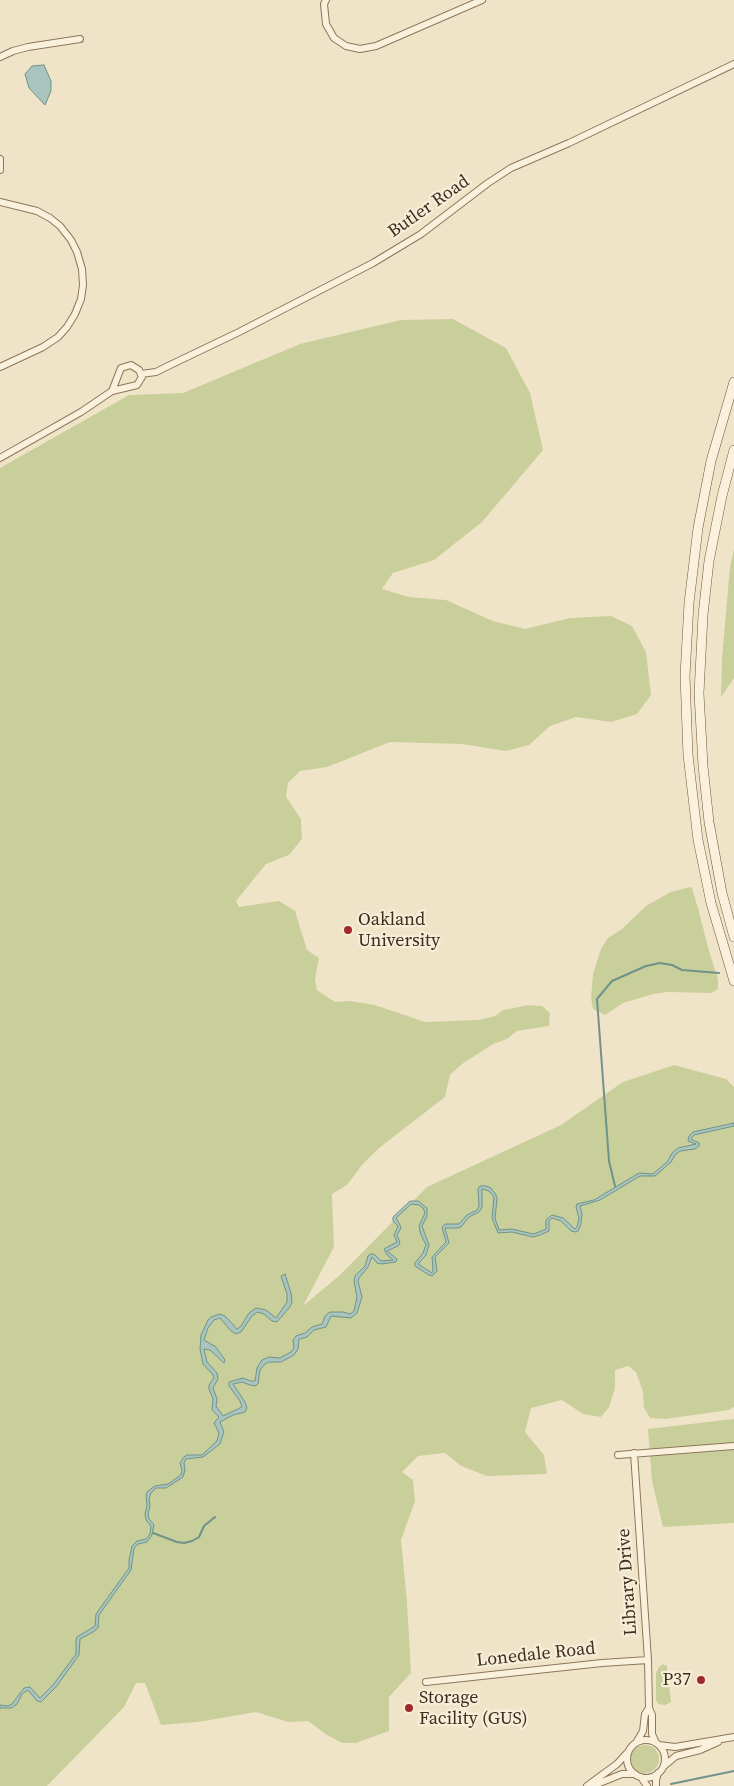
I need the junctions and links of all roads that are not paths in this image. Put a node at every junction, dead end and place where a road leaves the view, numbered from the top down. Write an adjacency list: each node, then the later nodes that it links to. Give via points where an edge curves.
1 (326, 0): 2 (street, via 326,24 334,38 346,46 360,49 376,46)
2 (480, 0)
3 (80, 39): 4 (street, via 28,47)
4 (0, 57)
5 (734, 64): 10 (street, Butler Road, via 511,168 421,234 373,263 156,372)
6 (0, 159): 7 (street)
7 (0, 170)
8 (0, 202): 9 (street, via 37,211 54,222 75,246 83,276 78,307 63,331 42,347)
9 (0, 367)
10 (141, 374): 12 (street, Butler Road, via 137,385); 12 (street, Butler Road, via 131,365 121,368)
11 (734, 382): 16 (main road, via 711,461 698,528 685,676 688,755 698,840 713,910)
12 (112, 391): 14 (street, Butler Road)
13 (734, 450): 15 (main road, via 708,569 699,693 702,766 709,822)
14 (0, 458)
15 (734, 937)
16 (734, 981)
17 (734, 1446): 18 (street)
18 (634, 1453): 19 (street); 20 (street, Library Drive)
19 (618, 1454)
20 (648, 1660): 21 (street, Lonedale Road); 22 (street, Library Drive)
21 (426, 1682)
22 (649, 1708): 25 (street, Library Drive); 26 (street, Library Drive, via 652,1734)
23 (734, 1737): 24 (street)
24 (724, 1740): 26 (street, via 671,1748); 28 (street, via 676,1756)
25 (636, 1743): 26 (street, via 646,1740); 27 (street)
26 (657, 1744): 28 (street, via 664,1754)
27 (628, 1752): 29 (street, via 628,1764); 30 (street)
28 (660, 1770): 29 (street, via 653,1776); 33 (street)
29 (638, 1775): 31 (street, via 622,1774); 32 (street)
30 (587, 1786)
31 (592, 1786)
32 (647, 1786)
33 (656, 1786)

